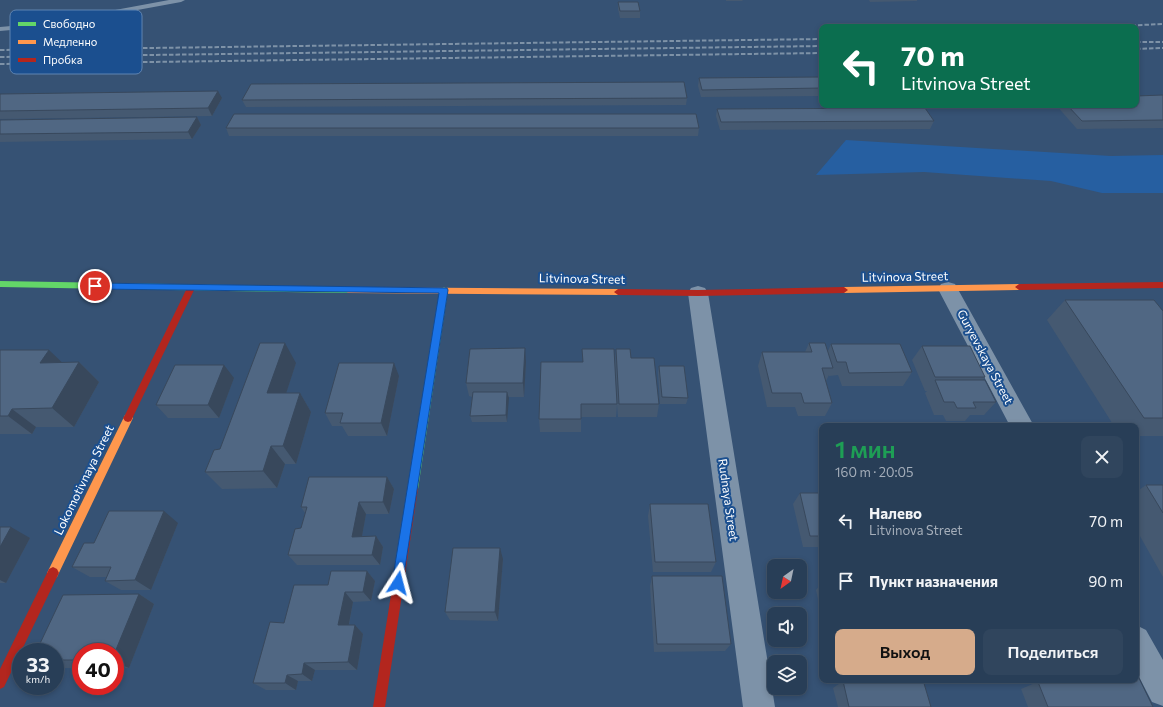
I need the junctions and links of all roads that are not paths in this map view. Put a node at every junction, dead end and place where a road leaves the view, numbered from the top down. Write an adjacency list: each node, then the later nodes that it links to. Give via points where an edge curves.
1 (181, 0): 2 (lane)
2 (127, 10)
3 (10, 28): 4 (lane)
4 (0, 29)
5 (0, 284): 7 (main road, Litvinova Street)
6 (1163, 285): 8 (main road, Litvinova Street)
7 (191, 288): 9 (main road, Litvinova Street); 13 (main road, Lokomotivnaya Street)
8 (948, 289): 10 (main road, Litvinova Street); 11 (street, Guryevskaya Street)
9 (444, 290): 10 (main road, Litvinova Street); 15 (main road)
10 (698, 293): 16 (street, Rudnaya Street)
11 (1020, 423)
12 (1139, 646): 14 (street)
13 (0, 683)
14 (1163, 691)
15 (379, 707)
16 (759, 707)

